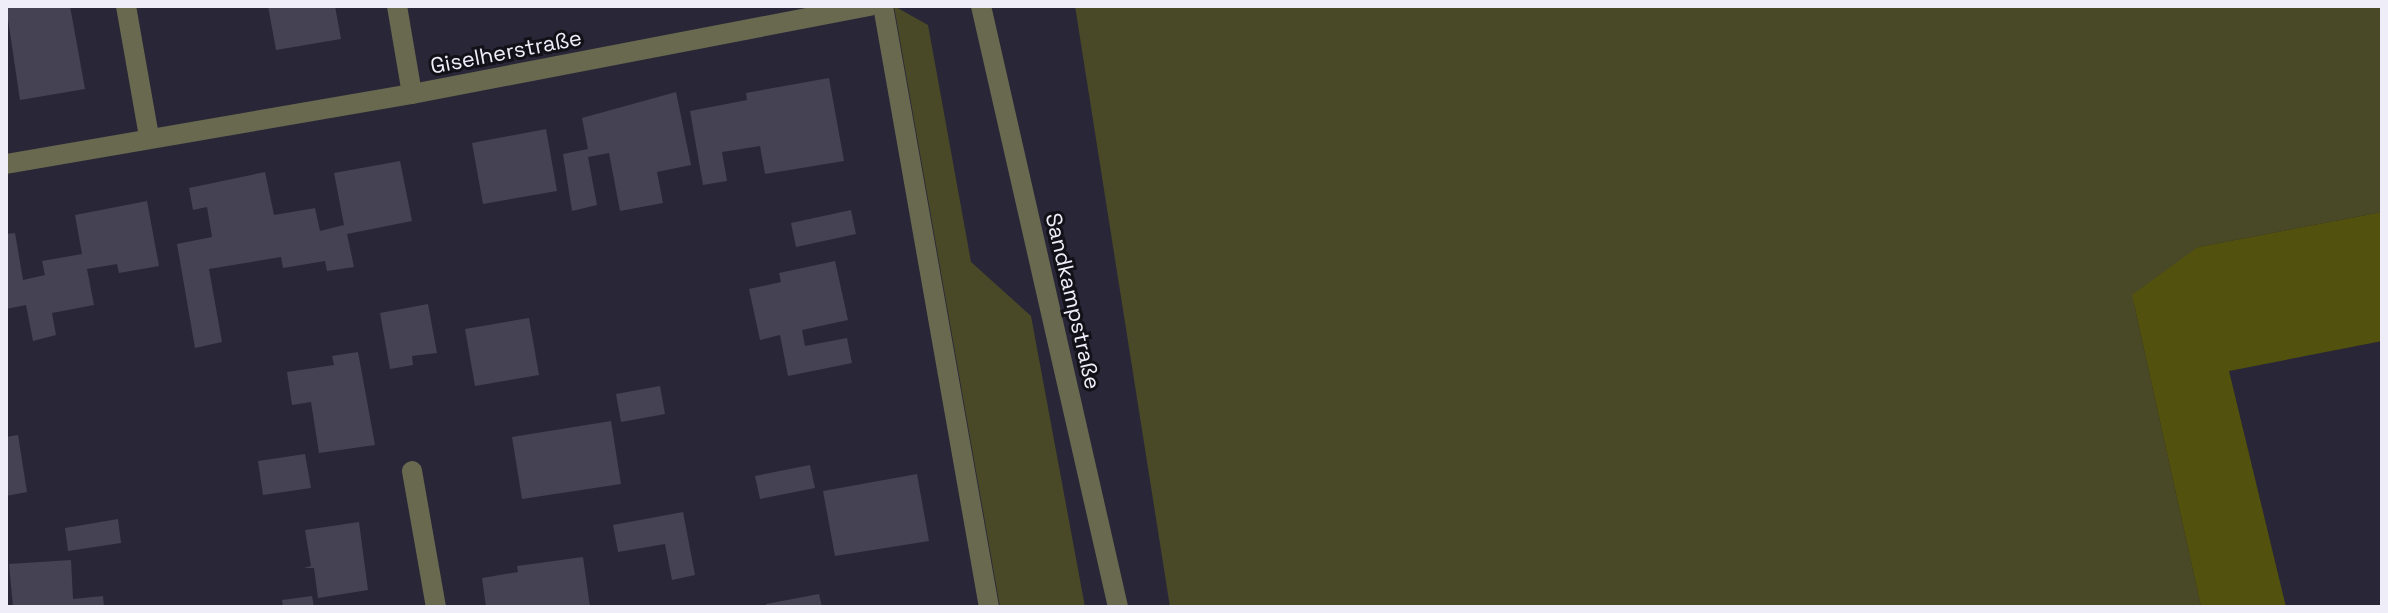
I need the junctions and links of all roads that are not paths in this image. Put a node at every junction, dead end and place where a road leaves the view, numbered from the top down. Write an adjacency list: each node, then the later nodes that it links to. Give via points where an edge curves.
1 (126, 6): 7 (street)
2 (397, 6): 6 (street)
3 (871, 6): 6 (street, Giselherstraße)
4 (883, 6): 11 (street)
5 (981, 6): 12 (street, Sandkampstraße)
6 (412, 94): 7 (street, Giselherstraße)
7 (149, 137): 8 (street, Giselherstraße)
8 (6, 164)
9 (412, 471): 10 (street)
10 (436, 607)
11 (989, 607)
12 (1118, 607)

